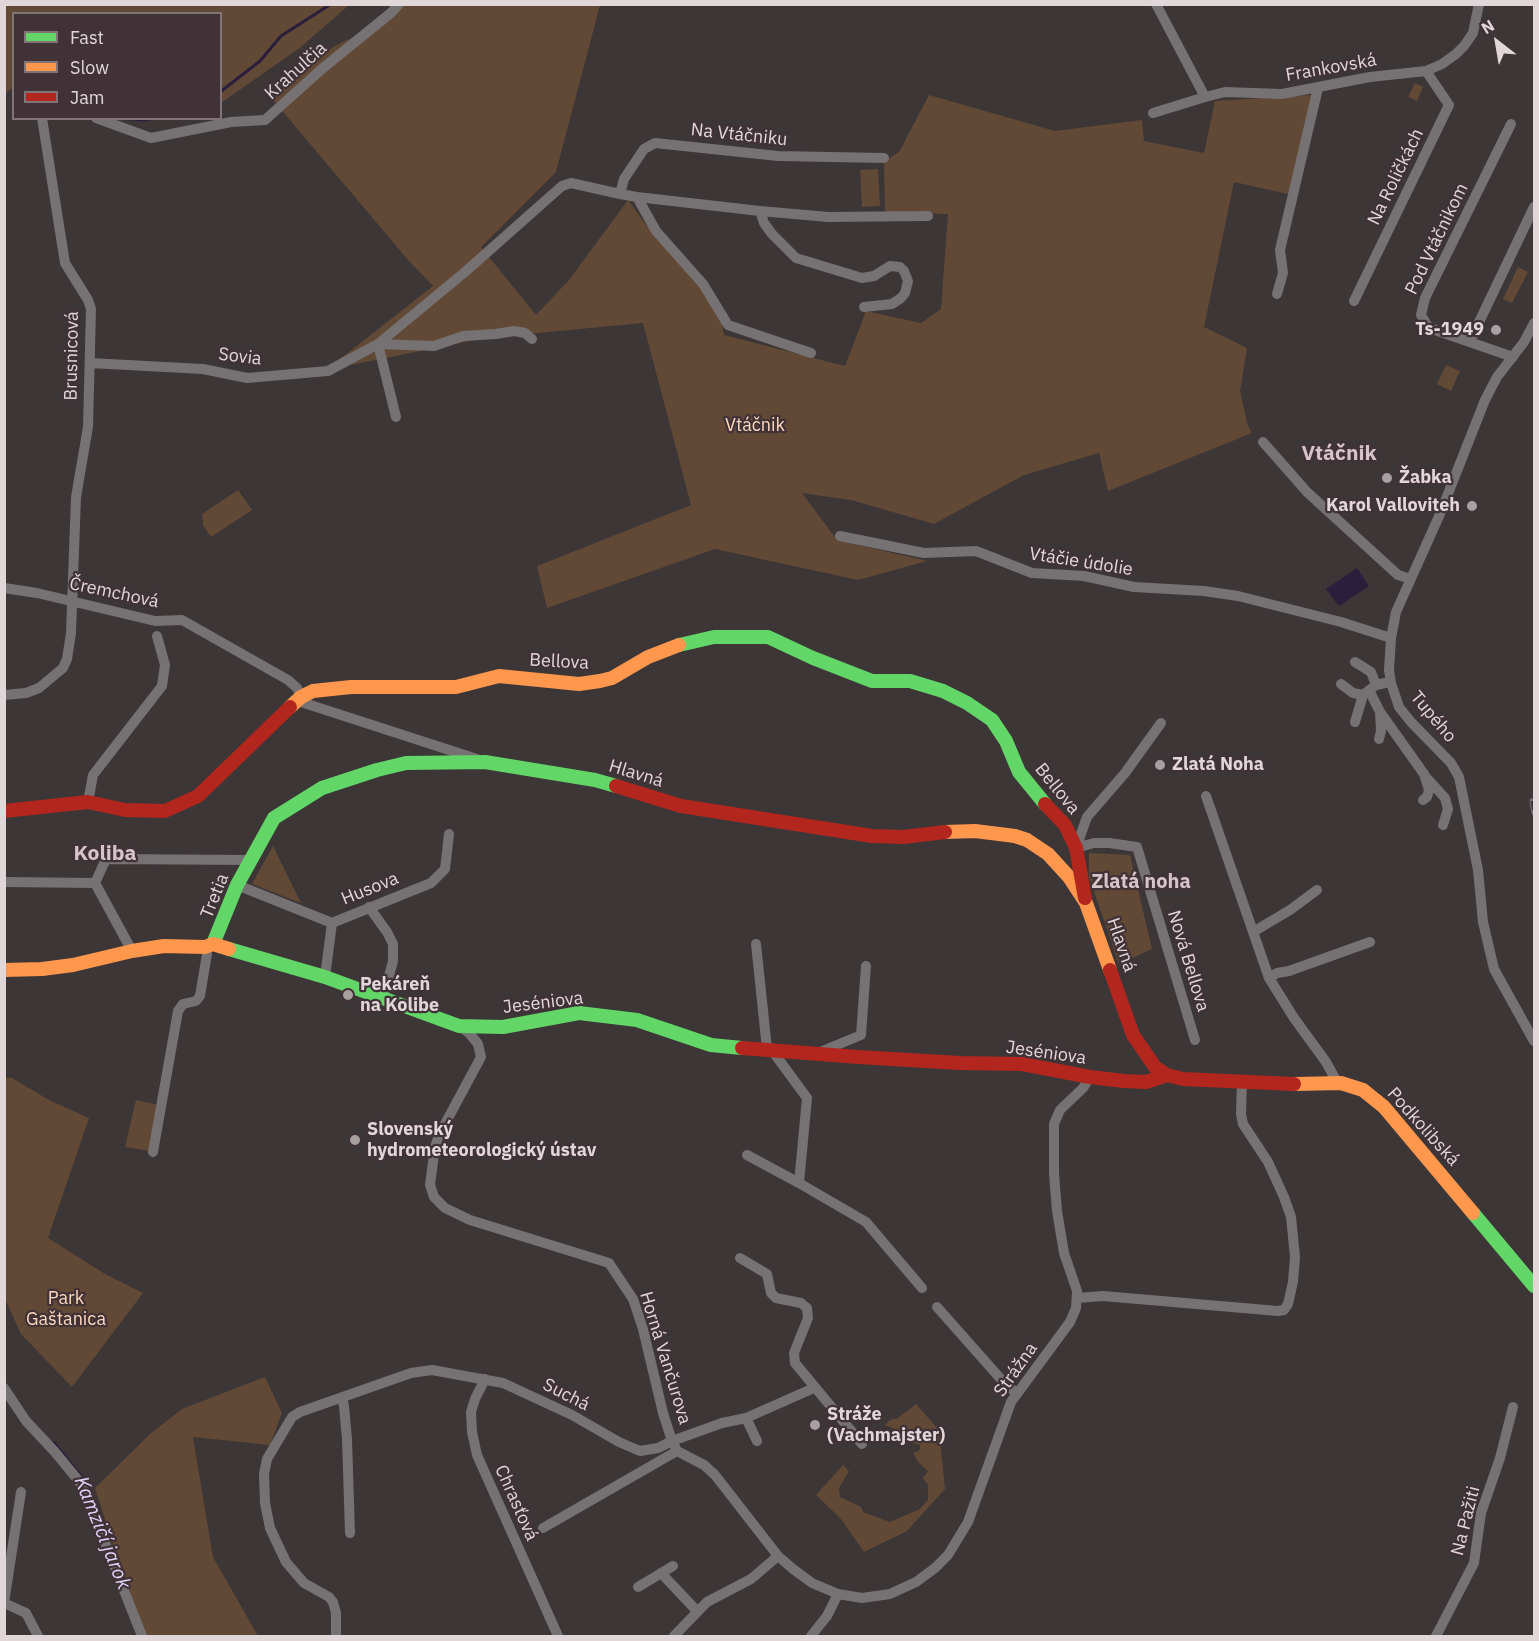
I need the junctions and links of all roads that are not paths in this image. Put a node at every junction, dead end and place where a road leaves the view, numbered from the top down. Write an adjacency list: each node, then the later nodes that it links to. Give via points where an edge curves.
1 (399, 4): 9 (street, Krahulčia, via 265,120 231,122 151,138)
2 (1156, 4): 6 (street)
3 (1479, 4): 4 (street, Frankovská, via 1473,33 1464,46)
4 (1426, 71): 5 (street, Frankovská); 18 (street, Na Roličkách, via 1449,105)
5 (1318, 88): 6 (street, Frankovská, via 1282,94 1225,92); 17 (street, via 1280,250 1283,273)
6 (1205, 97): 7 (street, Frankovská)
7 (1153, 113)
8 (42, 120): 26 (street, Brusnicová, via 65,262 90,305)
9 (102, 120)
10 (1511, 124): 22 (street, Pod Vtáčnikom, via 1420,315 1429,328)
11 (884, 158): 12 (street, Na Vtáčniku, via 778,156 655,143 644,149 629,169)
12 (620, 194): 13 (street); 23 (street, Sovia, via 571,183 562,186)
13 (637, 197): 15 (street); 24 (street, via 660,236 703,284 728,325)
14 (1534, 207): 22 (street)
15 (760, 211): 16 (street, via 828,217); 19 (street, via 767,229 796,258 862,278 890,266 904,271 908,281 901,298 892,304)
16 (928, 216)
17 (1277, 294)
18 (1354, 301)
19 (864, 307)
20 (1534, 322): 25 (street, Tupého)
21 (532, 339): 23 (street, via 514,331 463,336 435,346)
22 (1470, 341): 25 (street, Pod Vtáčnikom)
23 (378, 344): 26 (street, Sovia, via 328,371 257,378 203,369); 27 (street)
24 (811, 352)
25 (1513, 357): 30 (street, Tupého, via 1485,400)
26 (90, 363): 32 (street, Brusnicová, via 88,427 76,497)
27 (396, 417)
28 (1263, 441): 30 (street, via 1307,492 1398,575)
29 (840, 536): 33 (street, Vtáčie údolie, via 917,552 971,551 1032,573 1238,596)
30 (1412, 579): 33 (street, Tupého, via 1396,612)
31 (4, 588): 32 (street, Čremchová)
32 (71, 602): 38 (street, Brusnicová, via 70,642 63,668 39,688); 39 (street, Čremchová, via 155,621 182,620 288,680)
33 (1392, 633): 73 (street, Tupého, via 1390,679 1399,707 1460,777 1494,969)
34 (157, 636): 48 (street, via 165,665 162,686 93,776)
35 (1355, 662): 37 (street, via 1371,672)
36 (1341, 684): 37 (street, via 1353,693)
37 (1373, 688): 40 (street); 41 (street)
38 (4, 695)
39 (301, 697): 44 (street, Čremchová, via 304,703); 48 (street, Bellova, via 186,803 165,811 125,810); 52 (street, Bellova, via 351,687 456,687 499,676 579,684 612,678 668,648 714,637 768,637 872,681 910,681 943,691 975,708 992,720 1019,772 1065,825)
40 (1380, 712): 43 (street); 45 (street)
41 (1355, 722)
42 (1161, 723): 52 (street, via 1087,817)
43 (1379, 739)
44 (485, 762): 53 (street, Hlavná, via 406,763 322,788 274,818); 58 (street, Hlavná, via 595,780 681,806 853,834 903,837 975,831 1015,836 1048,854)
45 (1424, 774): 47 (street, via 1428,790); 50 (street, via 1445,798 1448,809)
46 (1206, 796): 61 (street)
47 (1423, 800)
48 (88, 802): 49 (street, Bellova)
49 (4, 812)
50 (1443, 825)
51 (449, 834): 59 (street, Husova, via 445,869 430,883)
52 (1076, 848): 58 (street, Bellova); 72 (street, Nová Bellova, via 1094,843 1137,847)
53 (250, 860): 55 (street, via 106,859); 56 (street, Tretia)
54 (4, 882): 55 (street)
55 (95, 884): 65 (street)
56 (237, 885): 60 (street, Husova); 64 (street, Tretia, via 217,938)
57 (1317, 890): 61 (street)
58 (1086, 903): 78 (street, Hlavná, via 1133,1035 1149,1061)
59 (369, 907): 60 (street, Husova); 70 (street, via 393,944 393,961)
60 (332, 923): 68 (street)
61 (1253, 932): 69 (street)
62 (1370, 942): 69 (street)
63 (756, 944): 74 (street)
64 (209, 945): 65 (street, Jeséniova); 68 (street, Jeséniova); 82 (street, via 200,996 178,1011)
65 (132, 951): 67 (street, Jeséniova, via 73,965)
66 (866, 966): 76 (street, via 861,1035)
67 (4, 970)
68 (325, 977): 70 (street, Jeséniova)
69 (1269, 978): 81 (street)
70 (383, 998): 71 (street, Jeséniova)
71 (459, 1026): 74 (street, Jeséniova, via 503,1027 579,1013 637,1020 711,1045); 99 (street, Horná Vančurova, via 474,1038 481,1058 439,1135 430,1185 434,1197 448,1211 470,1220 609,1263 633,1299)
72 (1195, 1040)
73 (1534, 1041)
74 (769, 1049): 75 (street, Jeséniova); 77 (street)
75 (799, 1052): 76 (street, Jeséniova); 77 (street, via 791,1059)
76 (817, 1053): 79 (street, Jeséniova, via 1022,1064)
77 (789, 1074): 84 (street, via 807,1098)
78 (1167, 1075): 79 (street, Jeséniova, via 1146,1082); 80 (street, Podkolibská)
79 (1090, 1077): 88 (street, via 1060,1110 1054,1124 1057,1212)
80 (1242, 1082): 81 (street, Podkolibská); 88 (street, via 1243,1124 1268,1162 1291,1217 1295,1257 1291,1293 1284,1310 1103,1296)
81 (1337, 1082): 86 (street, Podkolibská, via 1363,1090 1384,1107)
82 (153, 1152)
83 (747, 1155): 84 (street)
84 (799, 1183): 87 (street, via 866,1222)
85 (740, 1258): 92 (street, via 767,1274 776,1298 807,1308 808,1318 794,1360)
86 (1534, 1286)
87 (922, 1288)
88 (1077, 1298): 93 (street, Strážna, via 1066,1329)
89 (937, 1306): 93 (street)
90 (485, 1379): 94 (street, Suchá, via 417,1371); 99 (street, Suchá, via 520,1390 640,1451); 113 (street, Chrasťová, via 471,1412 477,1455)
91 (4, 1388): 111 (street, via 85,1492)
92 (814, 1388): 96 (street, Suchá); 98 (street)
93 (1017, 1393): 107 (street, Strážna, via 1005,1414 965,1528 945,1558 916,1582 890,1594 862,1598)
94 (342, 1398): 102 (street); 112 (street, Suchá, via 292,1417 269,1454 264,1474 268,1517 278,1548 304,1583 333,1602)
95 (1514, 1407): 116 (street, Na Pažiti, via 1481,1513 1474,1563)
96 (746, 1418): 97 (street); 99 (street, Suchá, via 722,1423)
97 (757, 1441)
98 (861, 1444)
99 (675, 1446): 101 (street); 103 (street, Horná Vančurova, via 708,1468)
100 (21, 1492): 108 (street)
101 (543, 1528)
102 (350, 1533)
103 (778, 1556): 107 (street, Horná Vančurova, via 806,1579); 109 (street, via 751,1579)
104 (673, 1566): 105 (street)
105 (661, 1573): 106 (street); 109 (street)
106 (638, 1587)
107 (838, 1594): 115 (street)
108 (4, 1603): 110 (street, via 26,1613)
109 (697, 1611): 114 (street)
110 (38, 1636)
111 (142, 1636)
112 (336, 1636)
113 (558, 1636)
114 (674, 1636)
115 (811, 1636)
116 (1436, 1636)

